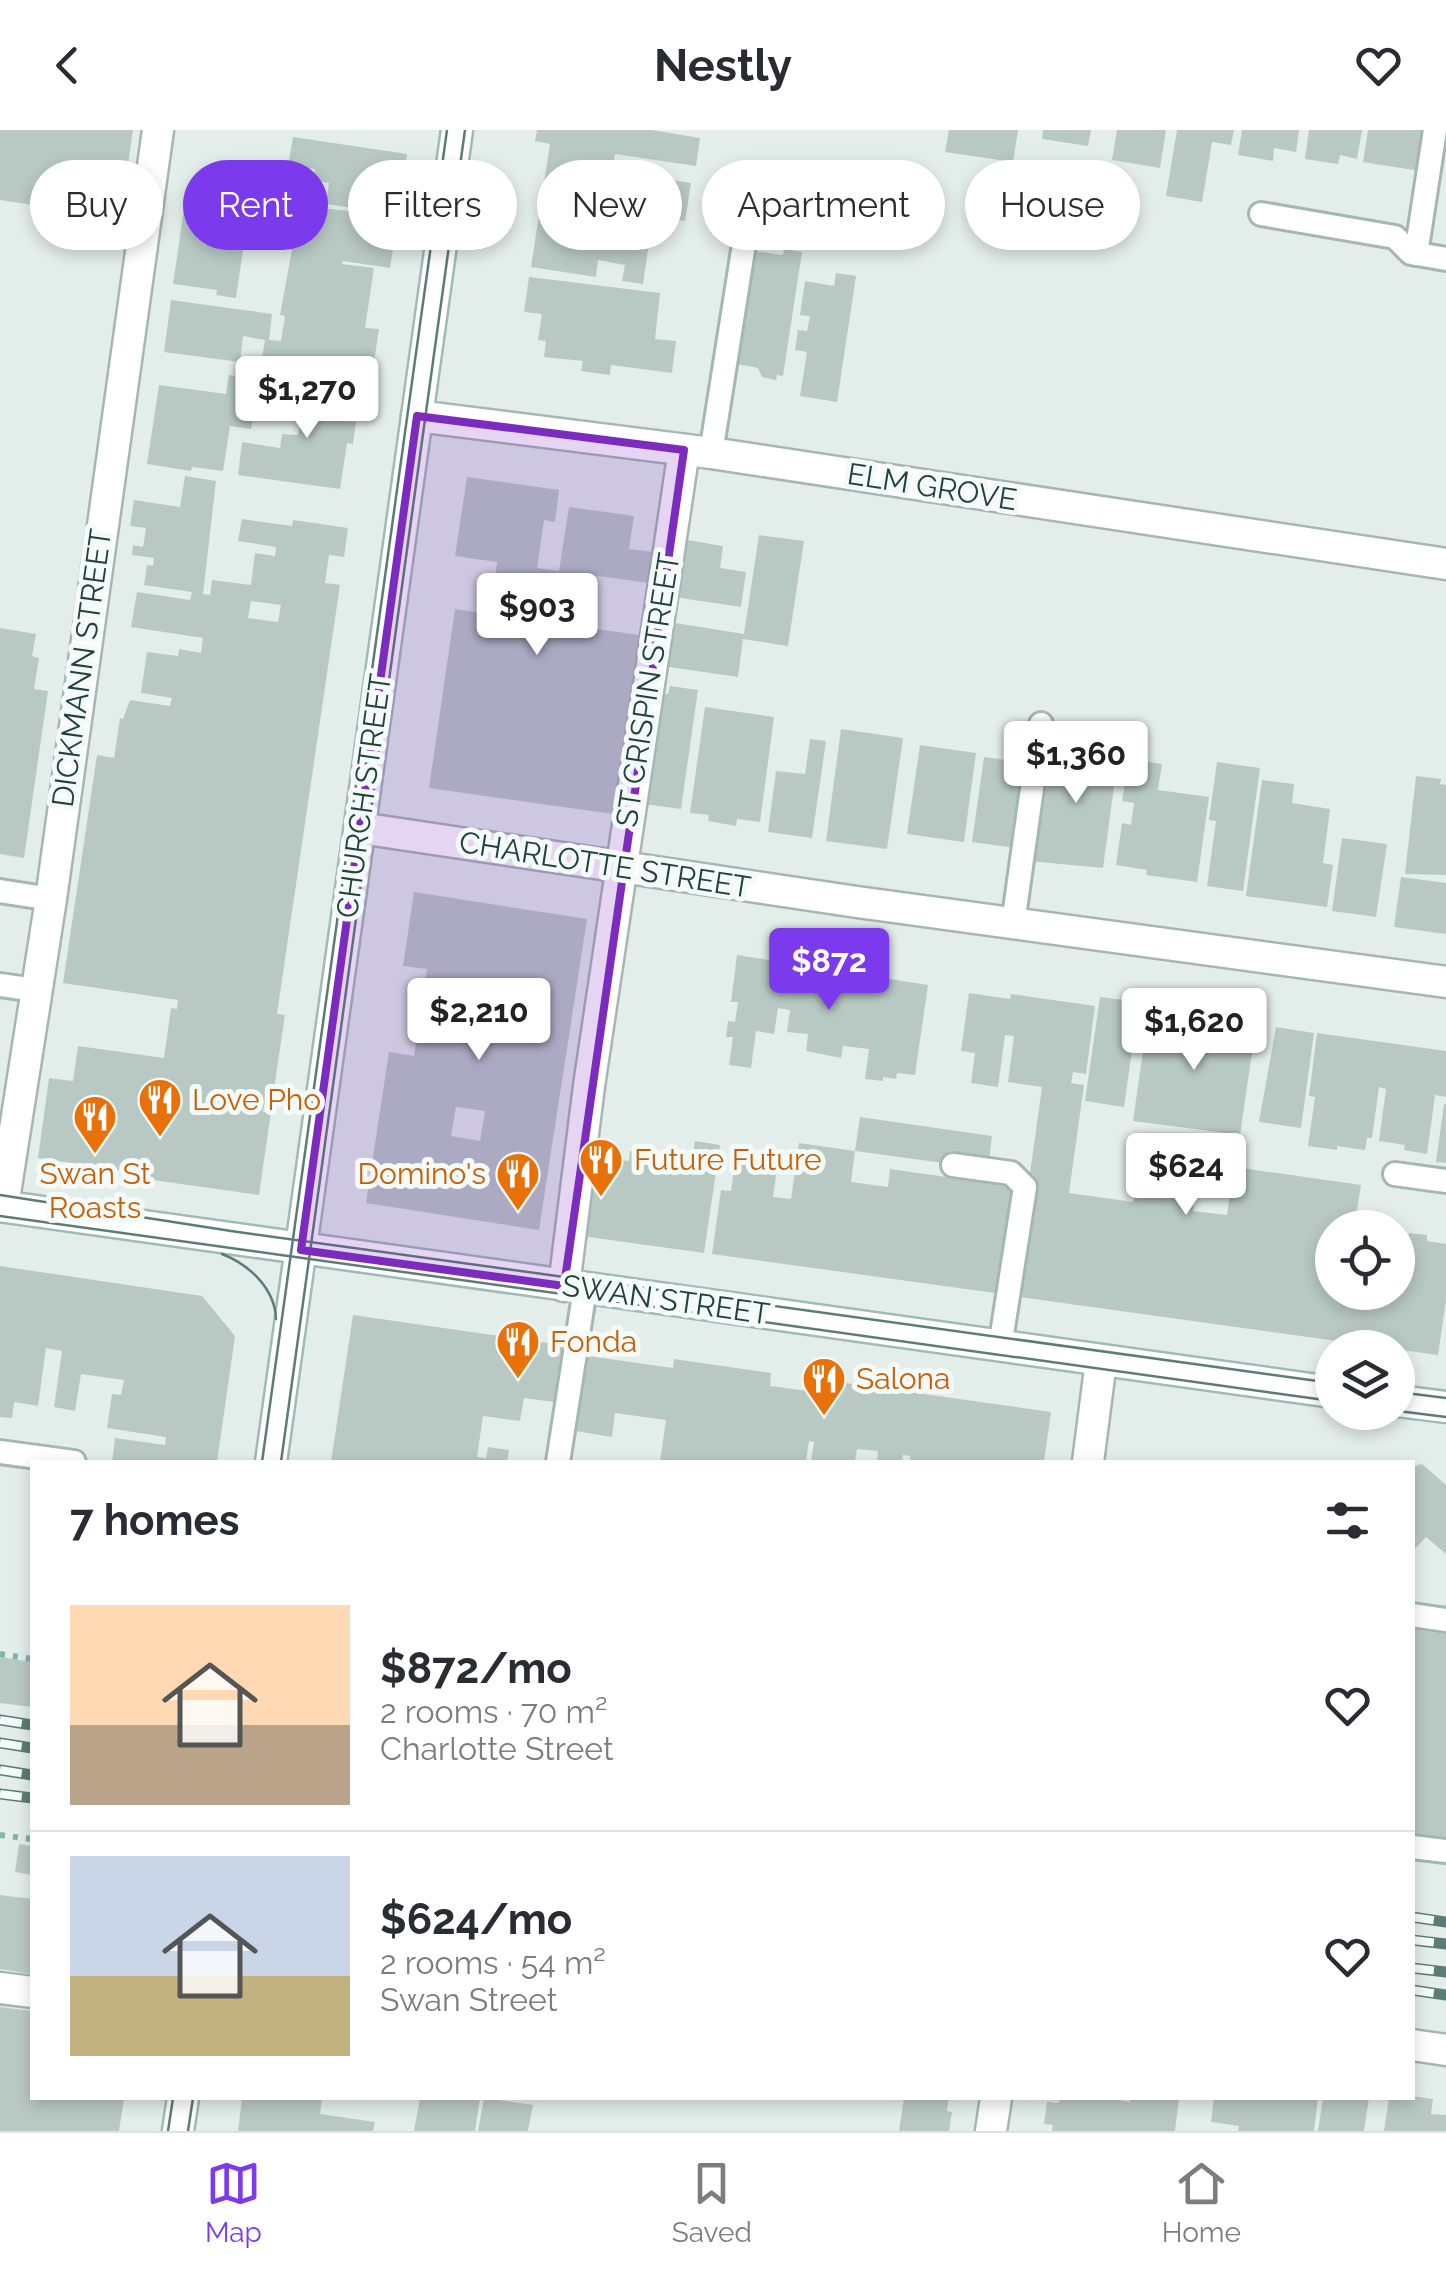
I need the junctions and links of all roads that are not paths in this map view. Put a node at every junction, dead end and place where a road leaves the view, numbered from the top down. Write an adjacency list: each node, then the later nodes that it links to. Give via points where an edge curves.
1 (158, 130): 15 (street, DICKMANN STREET)
2 (457, 130): 8 (street, CHURCH STREET)
3 (1435, 130): 6 (lane)
4 (1261, 214): 6 (lane, via 1396,237)
5 (740, 250): 9 (lane)
6 (1416, 254): 7 (lane)
7 (1446, 259)
8 (418, 416): 9 (street, ELM GROVE); 12 (street, CHURCH STREET)
9 (697, 452): 10 (street, ELM GROVE); 13 (street, ST CRISPIN STREET)
10 (1446, 564)
11 (1041, 724): 16 (lane)
12 (360, 828): 13 (street, CHARLOTTE STREET); 24 (street, CHURCH STREET)
13 (622, 868): 16 (street, CHARLOTTE STREET); 25 (street, ST CRISPIN STREET, via 589,1086)
14 (0, 891): 15 (lane)
15 (51, 899): 19 (street, DICKMANN STREET)
16 (1013, 924): 17 (street, CHARLOTTE STREET)
17 (1446, 982)
18 (0, 985): 19 (lane)
19 (35, 990): 23 (street, DICKMANN STREET)
20 (953, 1165): 26 (lane, via 1011,1173 1025,1186)
21 (1395, 1174): 22 (lane)
22 (1446, 1182)
23 (2, 1206): 24 (street, SWAN STREET)
24 (301, 1250): 25 (street, SWAN STREET); 33 (street, CHURCH STREET)
25 (574, 1288): 26 (street, SWAN STREET); 34 (lane)
26 (1000, 1346): 27 (street, SWAN STREET)
27 (1101, 1360): 28 (street, SWAN STREET); 35 (street)
28 (1315, 1390)
29 (1415, 1403): 30 (street)
30 (1446, 1408)
31 (0, 1452): 32 (lane)
32 (59, 1460)
33 (271, 1460)
34 (558, 1460)
35 (1088, 1460)
36 (1415, 1615): 37 (lane)
37 (1446, 1620)
38 (1415, 1847): 39 (lane)
39 (1446, 1852)
40 (0, 1988): 41 (street)
41 (30, 1992)
42 (1415, 2046): 43 (street)
43 (1446, 2050)
44 (183, 2100): 46 (street)
45 (996, 2100): 47 (street)
46 (178, 2131)
47 (991, 2131)

